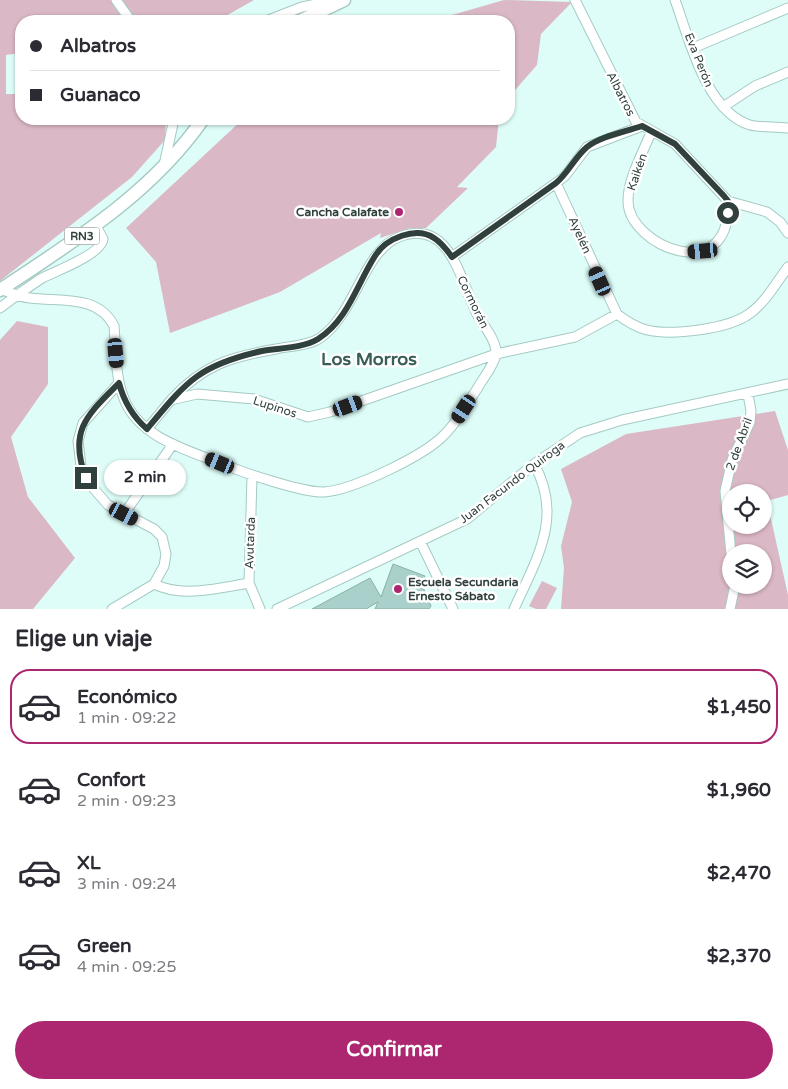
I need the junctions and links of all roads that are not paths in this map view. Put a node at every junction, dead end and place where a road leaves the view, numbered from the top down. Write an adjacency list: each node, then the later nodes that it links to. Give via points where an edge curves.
1 (116, 0): 7 (street)
2 (335, 0): 8 (street)
3 (344, 0): 9 (highway)
4 (575, 0): 15 (street, Albatros, via 630,114)
5 (675, 0): 10 (street, Eva Perón)
6 (788, 8): 10 (street)
7 (127, 15)
8 (281, 15)
9 (313, 15)
10 (694, 48): 12 (street, Eva Perón, via 712,92)
11 (788, 72): 12 (street, via 735,96)
12 (722, 107): 16 (street, Eva Perón, via 750,125)
13 (173, 125): 18 (street)
14 (198, 125): 18 (highway, RN3)
15 (642, 126): 17 (street, Albatros); 19 (street, via 587,147)
16 (788, 128)
17 (651, 132): 20 (street, Albatros, via 675,144); 20 (street, Kaikén, via 629,188 628,201 635,222 656,242 670,249 690,252 710,248 723,234)
18 (163, 168): 21 (highway, RN3)
19 (556, 183): 23 (street); 28 (street, Ayelén)
20 (728, 201): 22 (street, via 767,212)
21 (96, 226): 25 (highway, RN3); 26 (street, via 103,239 100,246)
22 (788, 233)
23 (452, 257): 29 (street, Cormorán, via 475,311 495,345); 33 (street, Cormorán, via 442,244 425,233 399,237 384,245 375,256 339,321 318,339 215,364 188,382)
24 (788, 267): 28 (street, via 765,299 738,320 662,332 630,324)
25 (0, 290): 26 (street)
26 (16, 296): 27 (street); 30 (street, via 90,303 100,308 114,326)
27 (0, 308)
28 (617, 314): 29 (street, Lupinos, via 575,337)
29 (496, 354): 33 (street, Lupinos, via 308,417 237,396 197,394); 37 (street, via 493,364 454,424 417,455 350,486 321,492)
30 (119, 383): 34 (street, via 133,415); 38 (street, via 83,423 78,451 86,478 94,489 108,505)
31 (788, 384): 32 (street, Juan Facundo Quiroga)
32 (748, 394): 36 (street, Juan Facundo Quiroga, via 600,426 568,440); 40 (street, 2 de Abril, via 750,422 732,460 725,491)
33 (171, 400): 34 (street)
34 (147, 429): 35 (street)
35 (173, 444): 37 (street); 38 (street)
36 (534, 464): 39 (street, Juan Facundo Quiroga, via 467,519); 48 (street, via 542,478 546,496 546,533)
37 (252, 476): 41 (street, Avutarda)
38 (124, 514): 42 (street, via 154,529 162,537 166,554 164,566)
39 (420, 541): 46 (street, Juan Facundo Quiroga); 47 (street)
40 (730, 544)
41 (250, 583): 42 (street, via 190,591 164,589); 45 (street, Avutarda)
42 (154, 584): 44 (street)
43 (733, 594): 49 (street)
44 (112, 609)
45 (260, 609)
46 (277, 609)
47 (453, 609)
48 (514, 609)
49 (730, 609)

